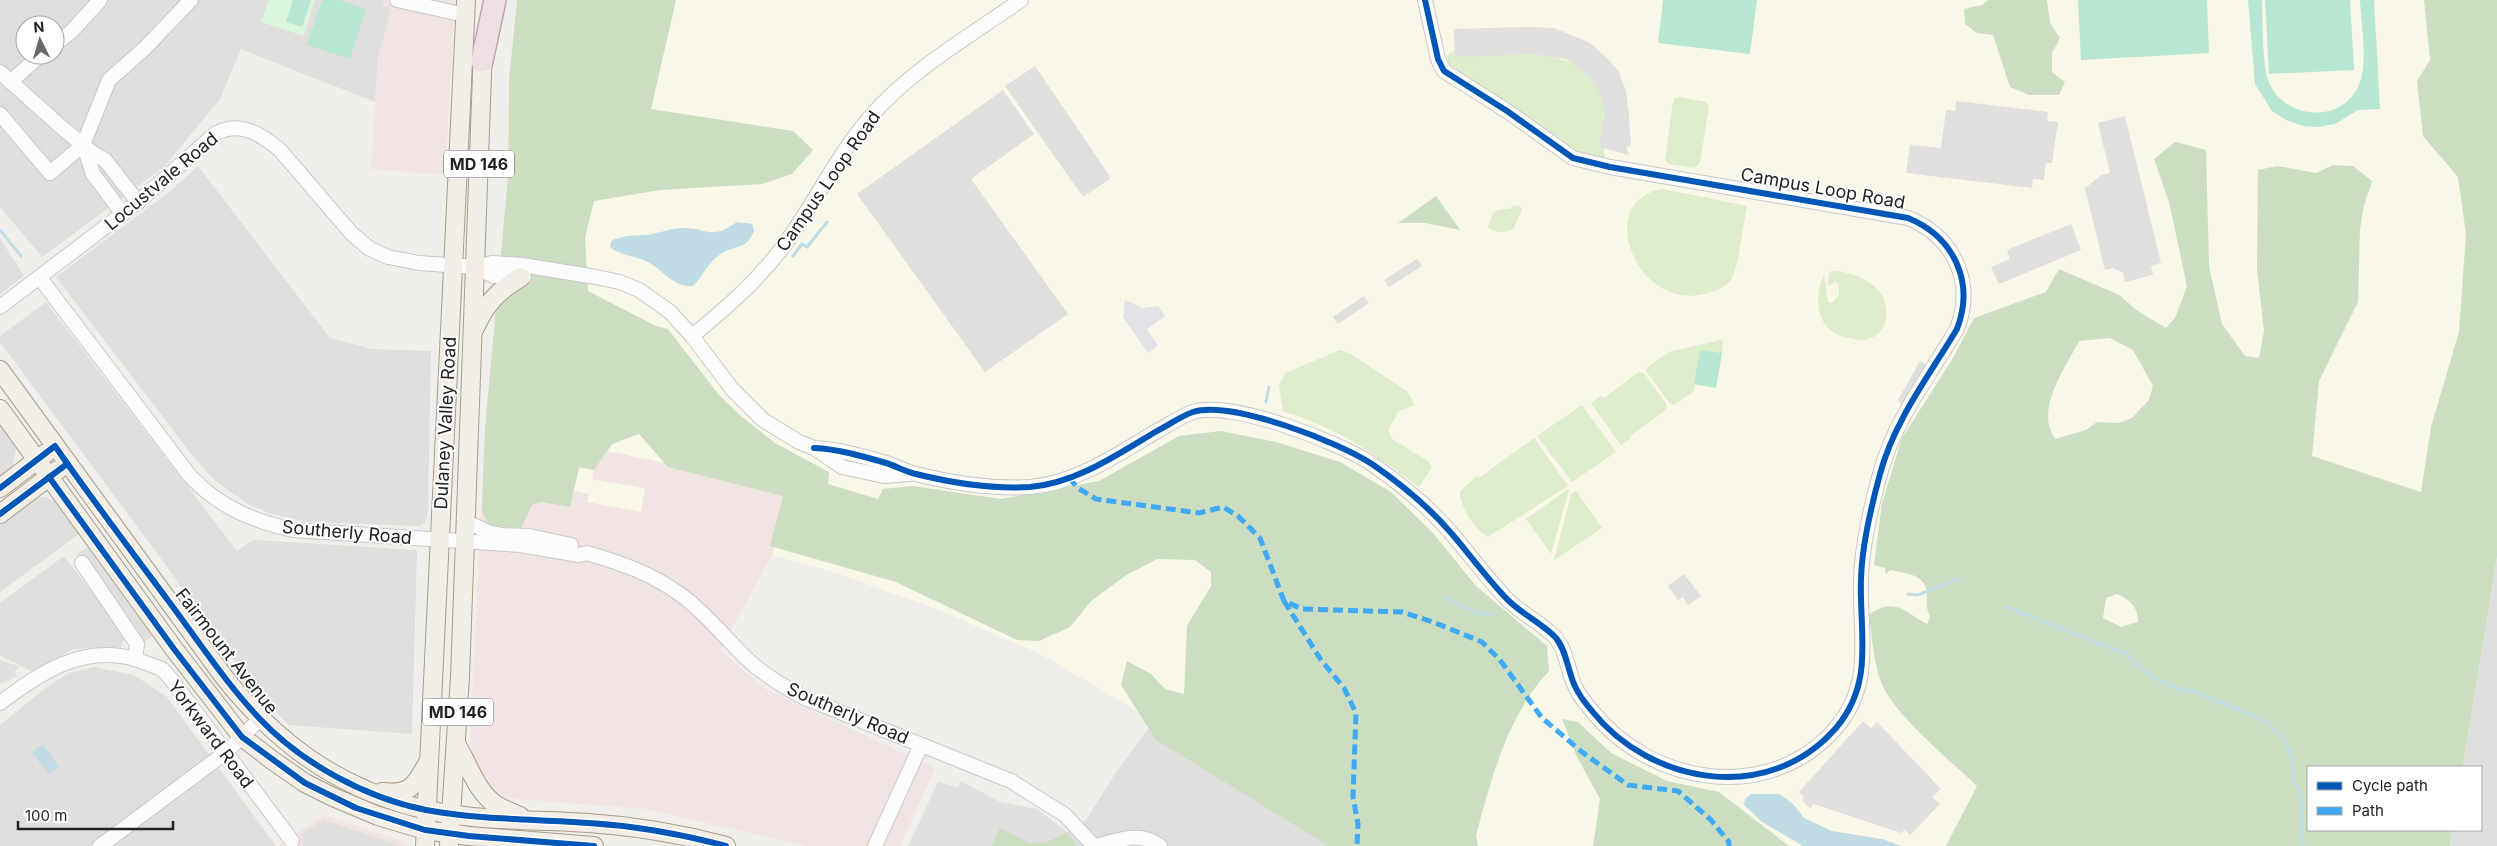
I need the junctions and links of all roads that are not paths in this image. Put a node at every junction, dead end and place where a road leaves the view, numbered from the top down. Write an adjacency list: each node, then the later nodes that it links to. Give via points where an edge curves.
1 (100, 0): 9 (street)
2 (190, 0): 14 (street, via 144,49 109,80)
3 (397, 0): 8 (street)
4 (486, 0): 10 (main road, Dulaney Valley Road / MD 146)
5 (495, 0): 10 (highway)
6 (1021, 0): 24 (street, Campus Loop Road, via 913,76 888,98 849,144 808,212 763,272)
7 (1425, 0): 24 (street, Campus Loop Road, via 1438,59 1444,71 1573,158 1908,218 1930,230 1955,259 1964,290 1963,314 1899,426 1880,472 1861,576 1863,654 1858,691 1847,712 1826,738 1783,767 1740,777 1711,777 1686,773 1644,757 1616,737 1585,702 1577,691 1557,640 1512,604 1428,509 1368,461 1307,432 1217,410 1194,412 1092,469 1046,485 978,484 912,474 840,451 814,448 762,420)
8 (466, 7): 17 (main road, Dulaney Valley Road / MD 146)
9 (65, 36)
10 (482, 61): 18 (main road, Dulaney Valley Road / MD 146)
11 (25, 65): 12 (street)
12 (5, 77): 14 (street)
13 (0, 114): 14 (street, via 50,173)
14 (83, 145): 15 (street, via 112,166); 16 (street, via 93,174)
15 (138, 202): 16 (street, Locustvale Road); 17 (street, Locustvale Road, via 215,134 231,128 243,128 266,138 280,150 352,234 370,250 396,259)
16 (123, 214): 21 (street, Locustvale Road)
17 (452, 265): 18 (street, Locustvale Road); 34 (main road, Dulaney Valley Road / MD 146)
18 (475, 267): 19 (street, Campus Loop Road, via 512,264); 20 (street, Campus Loop Road, via 493,276); 23 (main road, Dulaney Valley Road / MD 146)
19 (550, 271): 20 (street, Campus Loop Road); 24 (street, Campus Loop Road, via 620,282 639,290 670,312)
20 (521, 277): 23 (main road, via 495,295)
21 (40, 278): 22 (street, Locustvale Road); 34 (street, Southerly Road, via 190,476 216,500 248,517 293,530)
22 (0, 308)
23 (472, 336): 33 (main road, Dulaney Valley Road / MD 146)
24 (692, 336)
25 (0, 370): 27 (main road, Fairmount Avenue)
26 (0, 409): 28 (main road)
27 (55, 446): 28 (main road); 29 (main road, Fairmount Avenue)
28 (37, 460): 30 (main road); 31 (main road)
29 (67, 464): 30 (main road); 40 (main road, Fairmount Avenue, via 219,670)
30 (49, 477): 32 (main road); 41 (main road)
31 (0, 488)
32 (0, 514)
33 (465, 521): 35 (main road, Dulaney Valley Road / MD 146); 36 (street, Southerly Road, via 488,532 581,547)
34 (439, 539): 35 (street, Southerly Road); 45 (main road, Dulaney Valley Road / MD 146)
35 (464, 541): 36 (street, Southerly Road); 42 (main road, Dulaney Valley Road / MD 146)
36 (587, 554): 43 (street, Southerly Road, via 632,568 667,584 698,608 747,660 787,688)
37 (82, 563): 38 (street, via 137,644)
38 (135, 659): 39 (street, Yorkward Road, via 102,656 76,659 35,677); 44 (street, Yorkward Road, via 162,670)
39 (0, 703)
40 (260, 719): 41 (street); 46 (main road, Fairmount Avenue, via 297,752)
41 (242, 737): 44 (street); 50 (main road, via 305,783)
42 (456, 744): 48 (main road, Dulaney Valley Road / MD 146); 49 (main road, via 488,798 497,806)
43 (921, 745): 56 (street); 57 (street, Southerly Road, via 1011,781 1046,802)
44 (226, 753): 52 (street, Yorkward Road); 53 (street)
45 (429, 762): 46 (main road, via 417,782 406,791 397,794); 47 (main road, Dulaney Valley Road / MD 146)
46 (366, 790): 47 (main road, Fairmount Avenue)
47 (427, 810): 48 (main road, Fairmount Avenue); 50 (main road, Dulaney Valley Road / MD 146)
48 (452, 814): 49 (main road, Fairmount Avenue); 51 (main road, Dulaney Valley Road / MD 146)
49 (529, 820): 55 (main road, Fairmount Avenue, via 646,829)
50 (425, 838): 51 (main road)
51 (450, 840): 54 (main road)
52 (292, 841)
53 (100, 846)
54 (594, 846)
55 (726, 846)
56 (875, 846)
57 (1095, 846): 58 (street, via 1138,836 1151,839)
58 (1160, 846)

